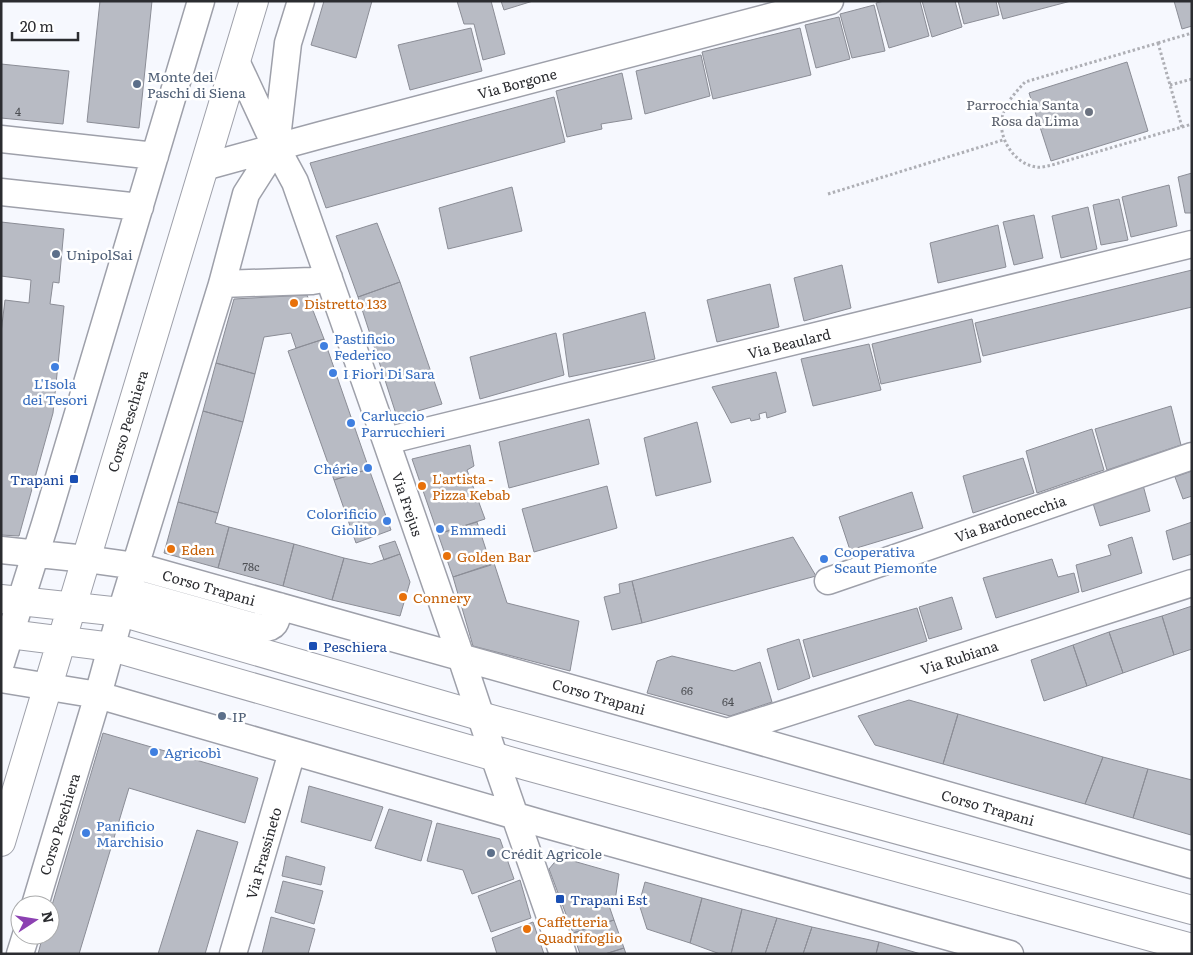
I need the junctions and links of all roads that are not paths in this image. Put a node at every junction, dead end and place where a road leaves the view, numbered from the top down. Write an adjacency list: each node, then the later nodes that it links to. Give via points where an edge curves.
1 (201, 1): 8 (street)
2 (254, 1): 5 (main road, Corso Peschiera)
3 (301, 1): 7 (street, Corso Peschiera, via 288,43)
4 (830, 1): 7 (street, Via Borgone)
5 (236, 61): 7 (street, Via Frejus); 9 (main road, Corso Peschiera)
6 (1, 139): 8 (street)
7 (276, 147): 9 (street, Via Borgone); 13 (street, Via Frejus, via 295,182); 14 (street, Corso Peschiera, via 246,194)
8 (155, 156): 11 (street)
9 (204, 168): 19 (main road, Corso Peschiera)
10 (1, 192): 11 (street)
11 (140, 207): 18 (street)
12 (1192, 244): 15 (street, Via Beaulard)
13 (329, 278): 14 (street); 15 (street, Via Frejus)
14 (222, 284): 22 (street, Corso Peschiera)
15 (386, 442): 28 (street, Via Frejus)
16 (1192, 456): 20 (street, Via Bardonecchia)
17 (1, 550): 18 (street)
18 (37, 553): 19 (street); 23 (street)
19 (86, 559): 22 (street); 24 (main road, Corso Peschiera)
20 (828, 581)
21 (1192, 583): 34 (street, Via Rubiana)
22 (129, 589): 24 (main road); 27 (street, Corso Peschiera); 28 (street, Corso Trapani, via 260,628 274,625 280,606); 33 (main road)
23 (11, 600): 24 (main road); 25 (street)
24 (72, 606): 26 (main road, Corso Peschiera)
25 (6, 634): 26 (main road); 29 (street)
26 (62, 640): 27 (main road); 31 (main road, Corso Peschiera)
27 (112, 647): 32 (street, Corso Peschiera); 36 (main road)
28 (461, 657): 33 (street, Via Frejus); 34 (street, Corso Trapani)
29 (1, 663)
30 (1, 679): 31 (street)
31 (48, 686): 32 (street); 38 (main road, Corso Peschiera)
32 (98, 695): 35 (street); 40 (street, Corso Peschiera)
33 (480, 716): 36 (street, Via Frejus); 41 (main road)
34 (727, 732): 39 (street, Corso Trapani)
35 (292, 752): 37 (street); 43 (street, Via Frassineto)
36 (494, 756): 37 (street, Via Frejus); 42 (main road)
37 (514, 815): 44 (street, Via Frejus); 45 (street)
38 (1, 842)
39 (1192, 865)
40 (38, 895)
41 (1192, 910)
42 (1192, 948)
43 (233, 954)
44 (563, 954)
45 (1010, 954)

